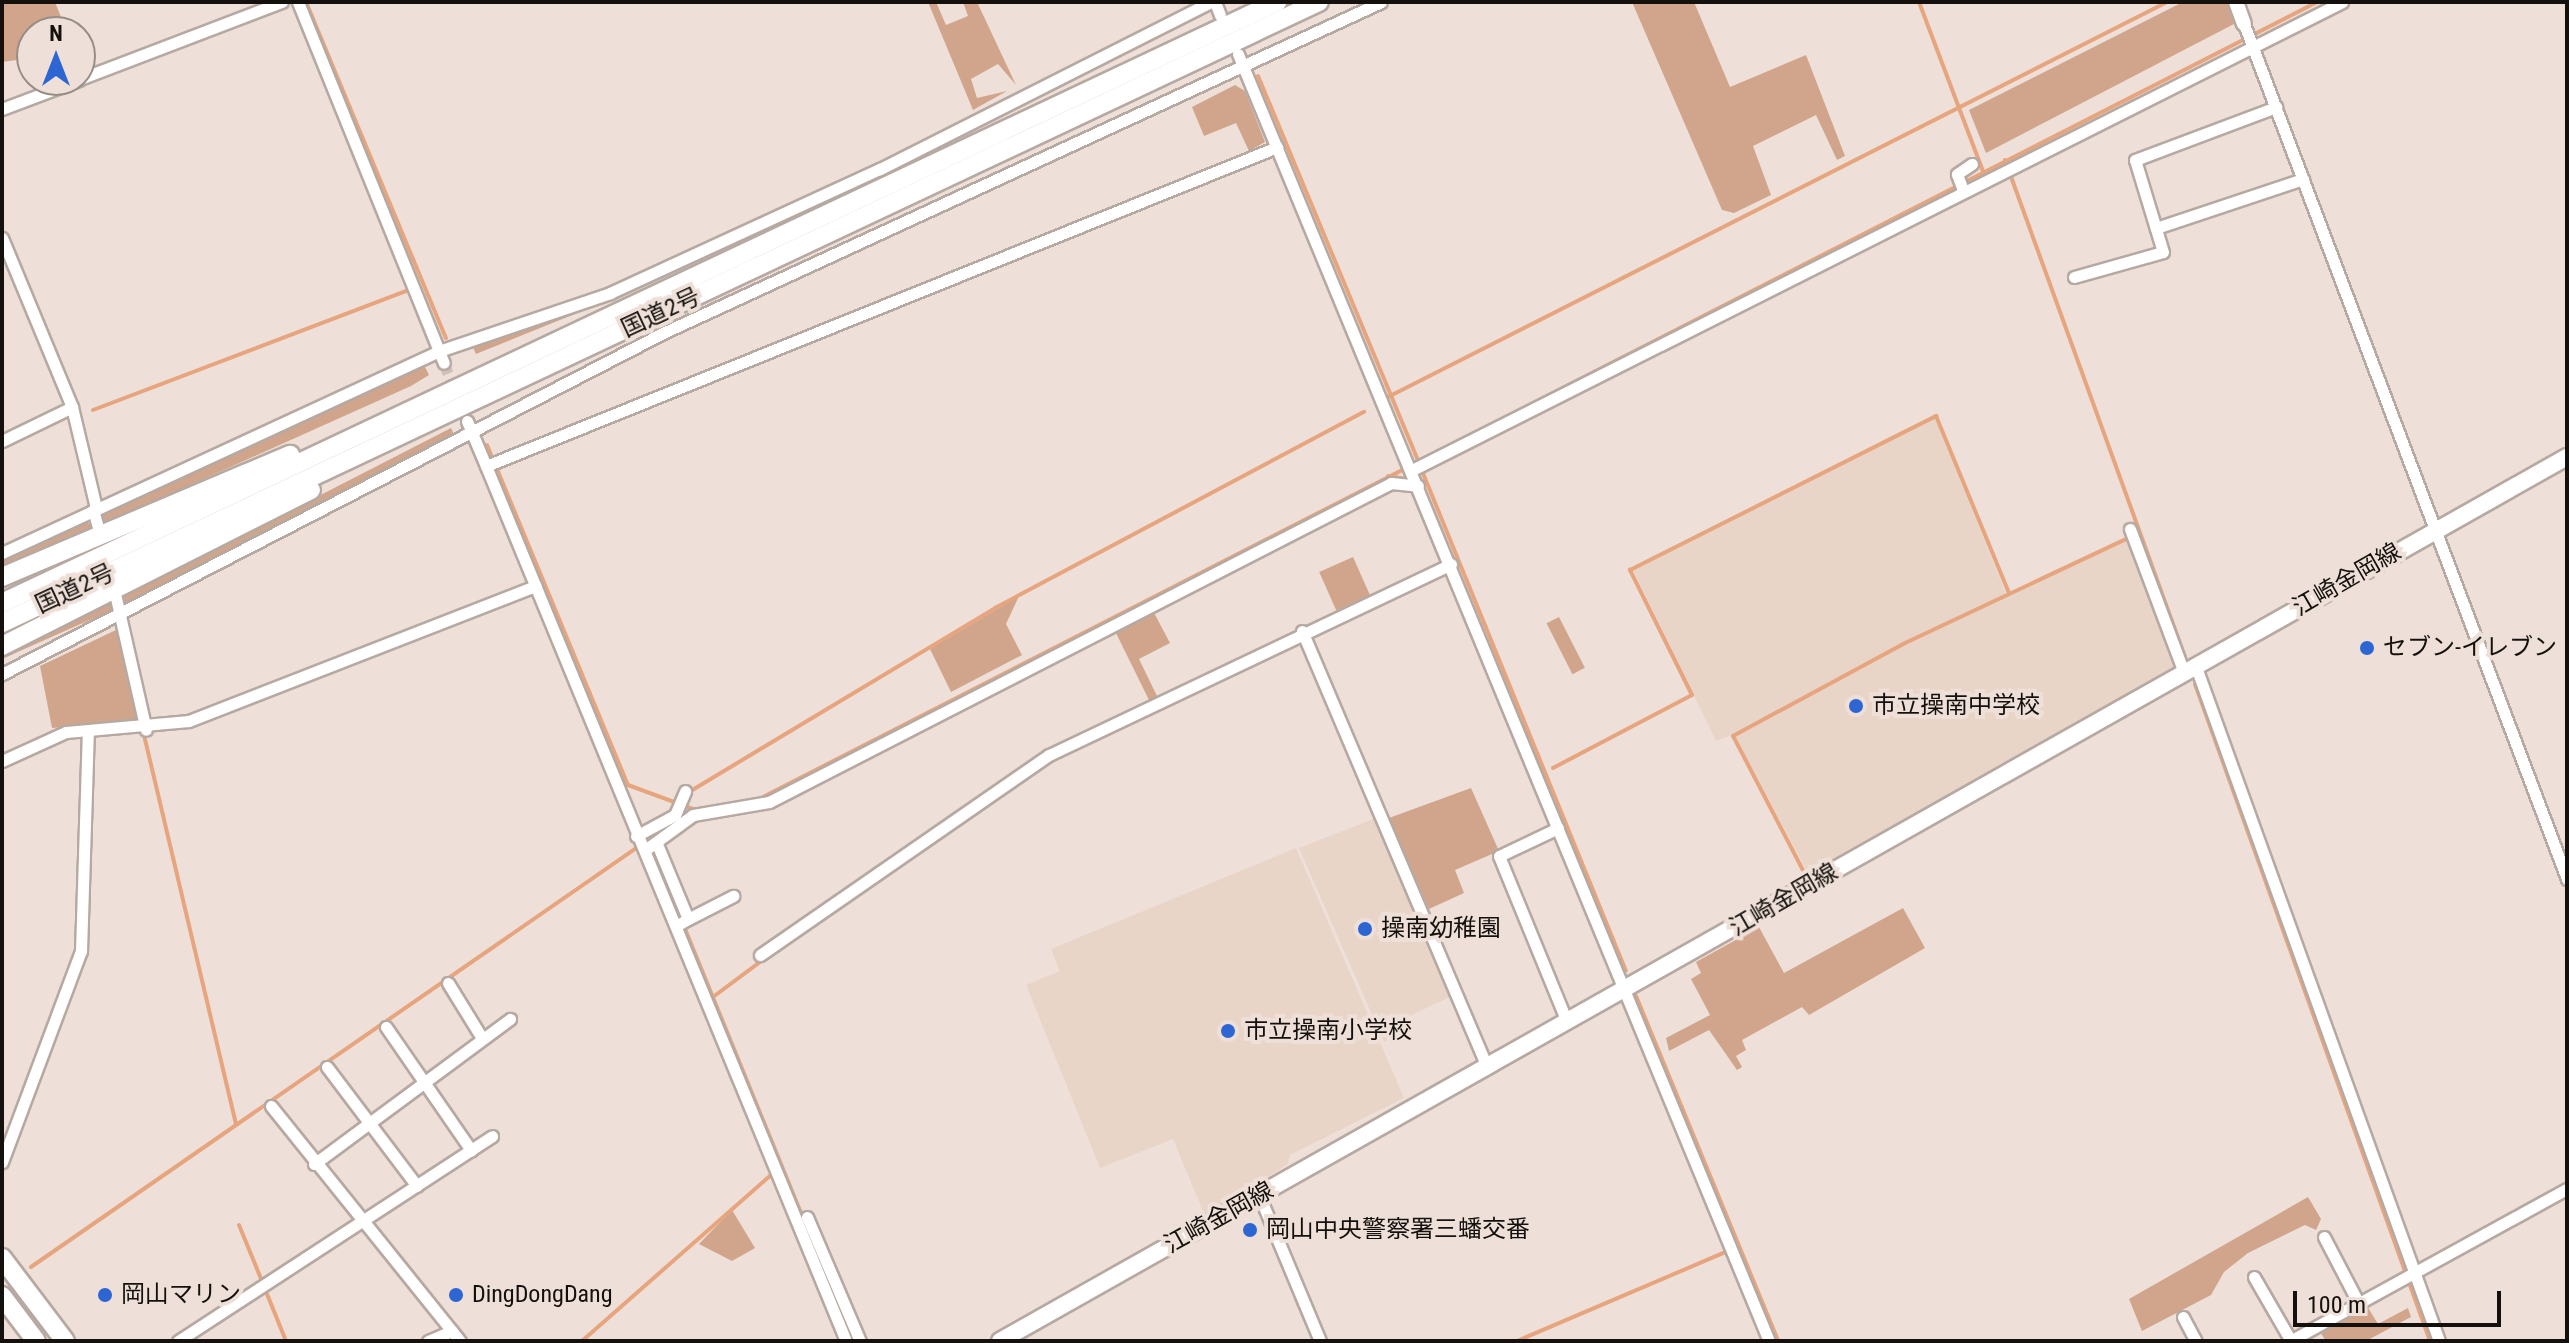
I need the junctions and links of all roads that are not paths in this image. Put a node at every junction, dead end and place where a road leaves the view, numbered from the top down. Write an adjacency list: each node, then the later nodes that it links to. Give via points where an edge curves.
1 (282, 2): 15 (street)
2 (298, 2): 26 (street)
3 (1213, 2): 10 (street); 26 (street, via 880,169 610,293)
4 (1277, 2): 32 (main road, 国道2号)
5 (1333, 2): 9 (main road, 国道2号)
6 (1381, 2): 14 (street)
7 (2236, 2): 11 (street)
8 (2342, 2): 12 (street)
9 (1314, 4): 27 (main road, 国道2号)
10 (1220, 15)
11 (2245, 26): 12 (street)
12 (2252, 44): 17 (street); 22 (street, via 2008,169)
13 (1238, 54): 14 (street)
14 (1243, 69): 19 (street); 30 (street, via 805,265)
15 (96, 73)
16 (37, 96): 18 (street)
17 (2276, 107): 21 (street); 23 (street, via 2135,160)
18 (2, 109)
19 (1277, 147): 34 (street); 35 (street)
20 (1972, 164): 22 (street)
21 (2303, 179): 23 (street); 39 (street)
22 (1961, 185): 35 (street)
23 (2156, 228): 25 (street, via 2163,252)
24 (2, 238): 28 (street)
25 (2074, 277)
26 (441, 357): 36 (street)
27 (511, 383): 45 (main road, 国道2号); 49 (main road)
28 (72, 407): 31 (street); 36 (street)
29 (467, 421): 30 (street)
30 (473, 435): 34 (street); 46 (street)
31 (2, 441)
32 (319, 452): 42 (main road, via 283,456); 45 (main road, 国道2号)
33 (2567, 457): 39 (main road, 江崎金岡線)
34 (491, 464): 43 (street)
35 (1416, 471): 41 (street); 58 (street, via 769,802 693,815)
36 (95, 509): 37 (street); 40 (street)
37 (98, 528)
38 (2130, 529): 51 (street)
39 (2436, 529): 51 (main road, 江崎金岡線); 59 (street)
40 (2, 553)
41 (1451, 564): 47 (street); 57 (street)
42 (2, 577)
43 (536, 586): 53 (street, via 218,711); 58 (street)
44 (116, 598): 46 (street)
45 (6, 611)
46 (120, 614): 48 (street); 53 (street)
47 (1302, 631): 62 (street, via 1049,755); 70 (street)
48 (85, 633): 50 (street); 52 (street)
49 (2, 646)
50 (2, 663)
51 (2190, 670): 64 (main road, 江崎金岡線); 86 (street)
52 (2, 674)
53 (146, 730): 54 (street)
54 (88, 732): 55 (street, via 66,732); 76 (street, via 81,951)
55 (2, 761)
56 (680, 800): 58 (street)
57 (1558, 828): 64 (street); 66 (street, via 1499,856)
58 (646, 844): 61 (street)
59 (2567, 879)
60 (733, 896): 61 (street)
61 (682, 923): 96 (street)
62 (760, 955)
63 (448, 983): 68 (street)
64 (1624, 990): 66 (main road, 江崎金岡線); 100 (street)
65 (510, 1019): 68 (street)
66 (1567, 1022): 70 (main road, 江崎金岡線)
67 (386, 1027): 71 (street)
68 (482, 1038): 71 (street)
69 (327, 1067): 73 (street)
70 (1487, 1067): 80 (main road, 江崎金岡線)
71 (423, 1082): 73 (street); 75 (street)
72 (271, 1106): 77 (street)
73 (369, 1122): 77 (street); 78 (street)
74 (492, 1136): 75 (street)
75 (471, 1150): 78 (street)
76 (2, 1162)
77 (314, 1164): 82 (street)
78 (417, 1186): 82 (street)
79 (2567, 1189): 86 (street)
80 (1259, 1195): 98 (main road, 江崎金岡線); 99 (street)
81 (807, 1217): 97 (street)
82 (361, 1221): 90 (street); 93 (street)
83 (2324, 1237): 88 (street)
84 (2, 1258): 91 (main road)
85 (2254, 1277): 102 (street)
86 (2409, 1277): 88 (street); 103 (street)
87 (2, 1296): 92 (main road)
88 (2359, 1304): 102 (street)
89 (2183, 1317): 101 (street)
90 (452, 1331): 94 (street); 95 (street)
91 (61, 1340)
92 (36, 1341)
93 (178, 1341)
94 (428, 1341)
95 (460, 1341)
96 (846, 1341)
97 (860, 1341)
98 (1000, 1341)
99 (1320, 1341)
100 (1769, 1341)
101 (2196, 1341)
102 (2290, 1341)
103 (2439, 1341)

